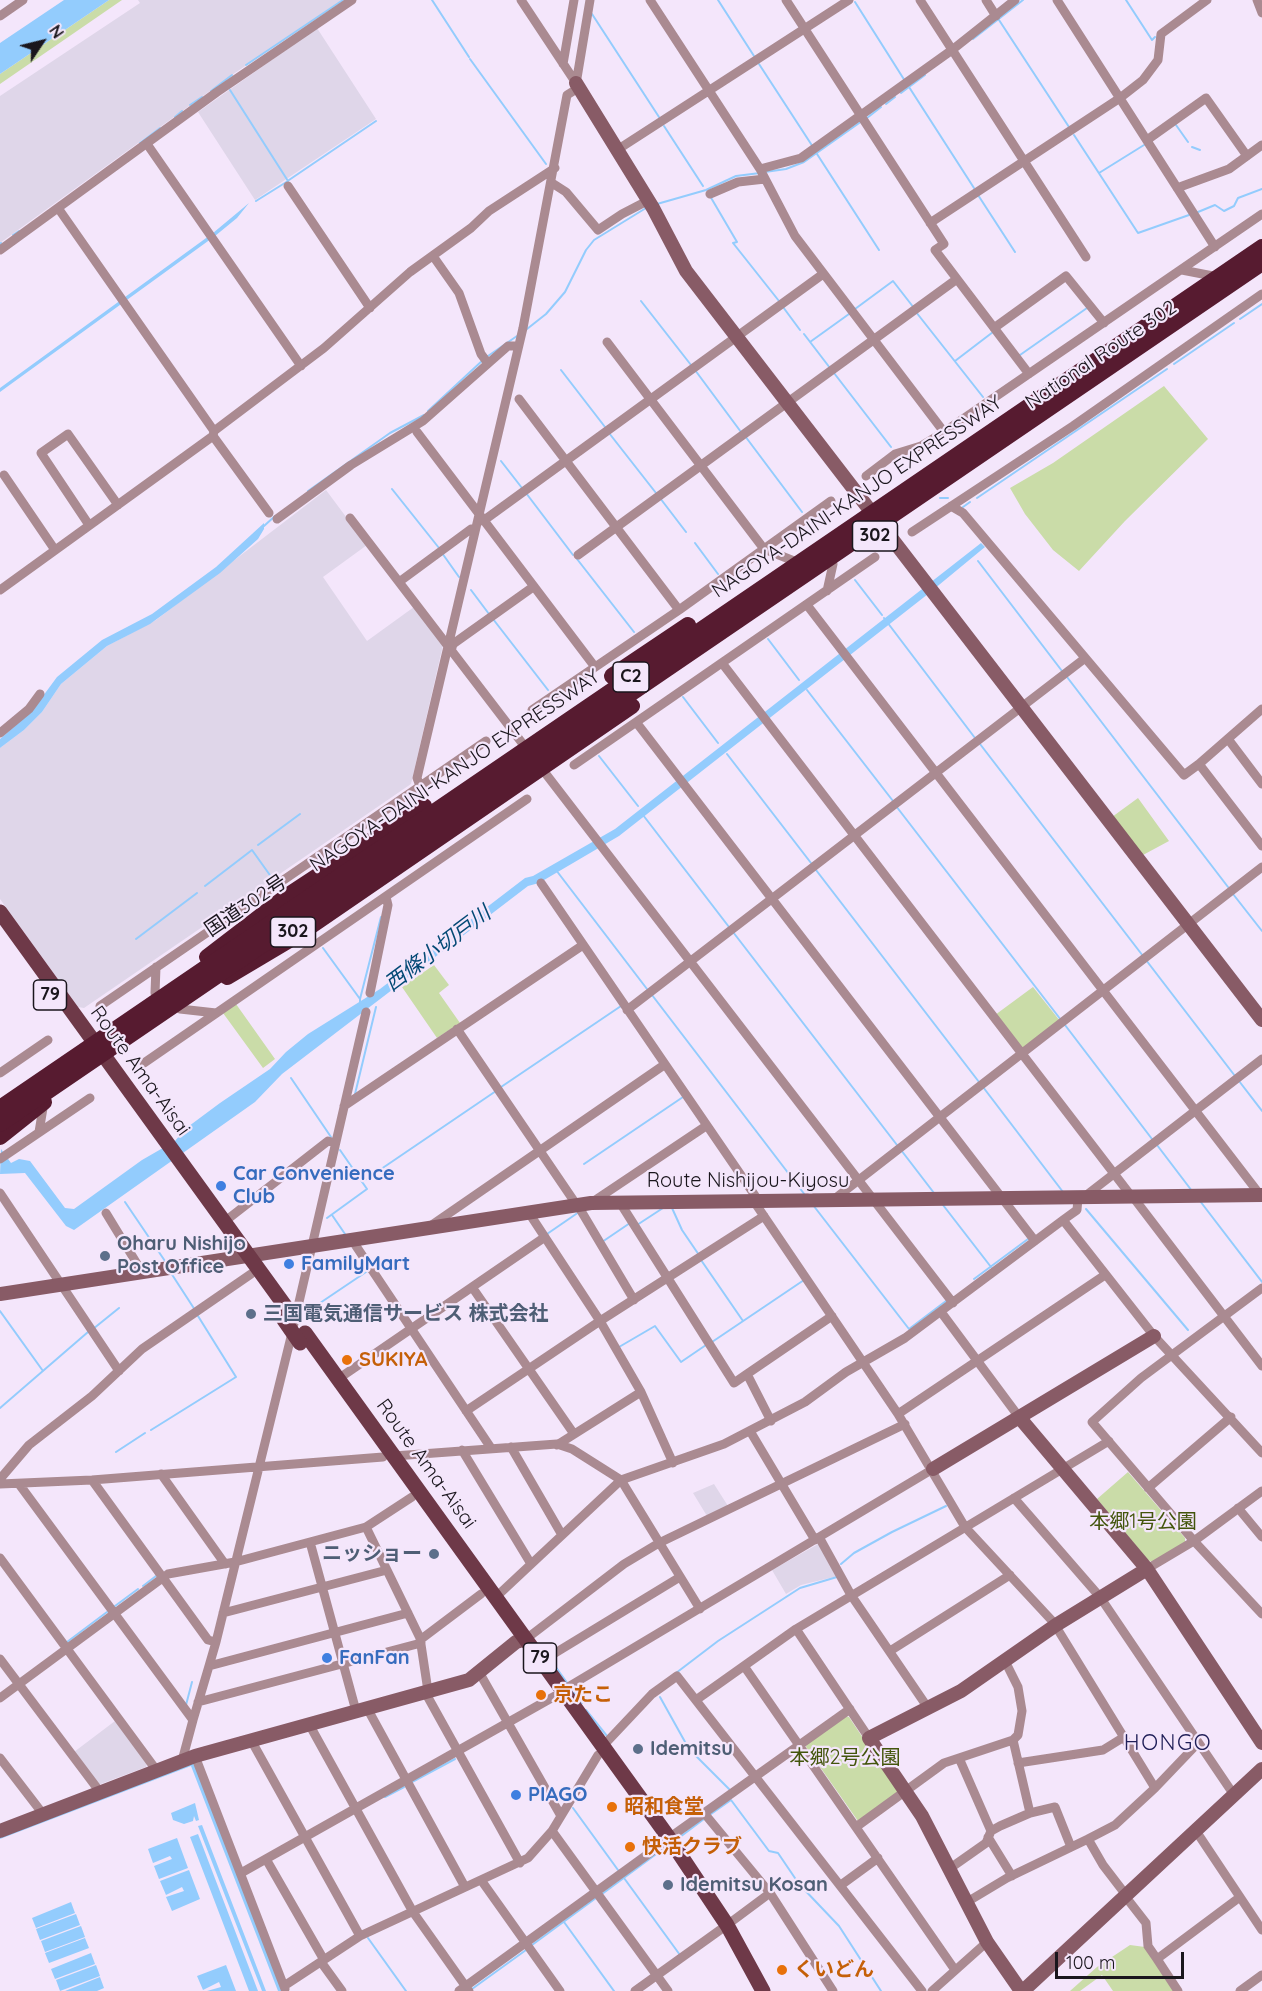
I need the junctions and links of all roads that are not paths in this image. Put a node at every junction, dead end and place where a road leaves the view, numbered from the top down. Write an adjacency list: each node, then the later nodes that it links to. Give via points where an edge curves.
1 (23, 0): 17 (street)
2 (352, 0): 26 (street)
3 (521, 0): 20 (street)
4 (574, 0): 20 (street)
5 (590, 0): 21 (street)
6 (650, 0): 22 (street)
7 (786, 0): 18 (street)
8 (849, 0): 18 (street)
9 (920, 0): 19 (street)
10 (986, 0): 16 (street)
11 (1016, 0): 16 (street)
12 (1057, 0): 23 (street)
13 (1207, 0): 23 (street, via 1165,29 1154,68)
14 (1257, 0): 15 (street)
15 (1262, 13)
16 (996, 15): 19 (street)
17 (0, 16)
18 (804, 29): 22 (street); 24 (street)
19 (953, 52): 24 (street); 30 (street)
20 (563, 64): 21 (street)
21 (576, 83): 28 (street); 31 (street, via 567,95)
22 (709, 90): 28 (street); 32 (street)
23 (1120, 99): 25 (street); 30 (street)
24 (862, 118): 32 (street, via 801,158); 40 (street)
25 (1147, 140): 29 (street, via 1206,98); 35 (street)
26 (147, 144): 38 (street); 61 (street)
27 (1262, 145): 29 (street)
28 (617, 150): 37 (street)
29 (1247, 156): 35 (street, via 1230,169)
30 (1024, 161): 40 (street); 45 (street)
31 (555, 168): 33 (street); 44 (street, via 489,211)
32 (762, 174): 36 (street); 49 (street, via 795,236)
33 (552, 183): 37 (street, via 566,192 598,230); 57 (street)
34 (288, 186): 53 (street)
35 (1177, 188): 41 (street)
36 (711, 194)
37 (651, 204): 56 (street, via 686,271)
38 (58, 208): 43 (street); 68 (street)
39 (1262, 214): 41 (street)
40 (930, 223): 50 (street, via 944,244 935,250)
41 (1215, 247): 47 (street)
42 (1262, 247): 78 (highway, NAGOYA-DAINI-KANJO EXPRESSWAY / C2, bridge)
43 (0, 249)
44 (433, 256): 53 (street); 60 (street, via 459,293)
45 (1086, 257)
46 (1262, 263): 93 (highway, NAGOYA-DAINI-KANJO EXPRESSWAY / C2, bridge)
47 (1182, 270): 51 (street); 54 (street)
48 (1262, 271): 51 (highway, National Route 302 / 302)
49 (823, 274): 56 (street); 58 (street)
50 (957, 279): 55 (street); 58 (street)
51 (1245, 282): 82 (highway, National Route 302 / 302)
52 (1262, 294): 75 (street)
53 (370, 308): 61 (street)
54 (1104, 323): 55 (street, via 1066,276); 62 (street)
55 (994, 328): 62 (street)
56 (736, 336): 64 (street); 65 (street)
57 (520, 337): 60 (street); 77 (street)
58 (872, 340): 65 (street); 67 (street)
59 (608, 342): 64 (street)
60 (486, 360): 68 (street, via 423,421 273,516)
61 (301, 366): 68 (street)
62 (1029, 374): 67 (street)
63 (519, 399): 69 (street)
64 (651, 399): 69 (street); 70 (street)
65 (788, 402): 70 (street); 82 (street)
66 (417, 432): 77 (street)
67 (944, 432): 72 (street, via 921,447 895,454)
68 (213, 434): 74 (street)
69 (566, 460): 77 (street); 80 (street)
70 (701, 465): 80 (street); 84 (street)
71 (4, 476): 85 (street)
72 (866, 476)
73 (831, 501): 84 (street)
74 (118, 505): 79 (street); 79 (street, via 68,434 41,453)
75 (951, 506): 83 (street); 97 (street, via 963,513)
76 (350, 518): 89 (street)
77 (480, 518): 81 (street); 90 (street)
78 (861, 520): 130 (highway, bridge, via 667,637 284,898); 153 (highway, NAGOYA-DAINI-KANJO EXPRESSWAY / C2, bridge)
79 (89, 525): 85 (street)
80 (616, 527): 86 (street); 95 (street)
81 (474, 529): 89 (street); 96 (street)
82 (885, 529): 88 (highway, National Route 302 / 302); 102 (street)
83 (912, 532)
84 (764, 549): 88 (street); 95 (street)
85 (55, 550): 91 (street)
86 (578, 555)
87 (875, 557): 92 (street)
88 (827, 568): 92 (street); 101 (highway, National Route 302 / 302)
89 (399, 582): 96 (street)
90 (533, 587): 96 (street); 99 (street)
91 (0, 590)
92 (827, 591): 94 (street)
93 (760, 605): 133 (highway, bridge, via 605,726 301,933); 158 (highway, NAGOYA-DAINI-KANJO EXPRESSWAY / C2, bridge)
94 (807, 605): 98 (street); 113 (street)
95 (679, 610): 99 (street)
96 (449, 648): 110 (street); 115 (street, via 417,778)
97 (1084, 659): 102 (street); 111 (street, via 1184,775)
98 (722, 663): 105 (street); 120 (street)
99 (595, 667): 103 (street)
100 (40, 694): 107 (street)
101 (622, 707): 106 (street); 110 (highway, National Route 302 / 302)
102 (1021, 707): 113 (street); 127 (street)
103 (532, 710)
104 (1260, 714): 108 (street)
105 (636, 722): 106 (street); 125 (street)
106 (623, 731): 112 (street)
107 (0, 734)
108 (1228, 739): 111 (street); 114 (street)
109 (486, 741): 115 (street)
110 (538, 764): 118 (highway, National Route 302 / 302); 131 (street)
111 (1199, 764): 121 (street)
112 (574, 765)
113 (935, 773): 120 (street); 134 (street)
114 (1262, 784)
115 (420, 786): 116 (street)
116 (401, 799): 118 (street); 132 (street)
117 (527, 799): 119 (street)
118 (473, 806): 119 (street); 130 (highway, 国道302号 / 302, via 374,844); 133 (highway, 302)
119 (475, 835): 124 (street)
120 (854, 835): 125 (street); 146 (street)
121 (1262, 846)
122 (1262, 867): 127 (street)
123 (541, 883): 129 (street)
124 (386, 897): 136 (street, via 388,905); 141 (street)
125 (772, 898): 131 (street); 157 (street)
126 (0, 912): 145 (main road, Route Ama-Aisai / 79)
127 (1189, 925): 134 (street); 142 (street)
128 (0, 926): 145 (main road, Route Ama-Aisai / 79)
129 (583, 945): 139 (street); 143 (street)
130 (207, 957): 135 (highway, 国道302号 / 302)
131 (691, 961): 139 (street); 167 (street)
132 (156, 967): 135 (street); 137 (street)
133 (223, 980): 138 (highway, 302)
134 (1103, 991): 146 (street); 156 (street)
135 (154, 993): 145 (highway, 国道302号 / 302)
136 (370, 993)
137 (100, 1006)
138 (180, 1009): 141 (street); 148 (highway, 302)
139 (627, 1010): 150 (street)
140 (366, 1012): 155 (street)
141 (216, 1014): 149 (street)
142 (1262, 1020)
143 (457, 1029): 155 (street); 163 (street)
144 (48, 1040): 151 (street)
145 (87, 1040): 148 (main road, Route Ama-Aisai / 79); 153 (highway, 国道302号 / 302)
146 (1022, 1054): 157 (street); 166 (street)
147 (1262, 1059): 156 (street)
148 (103, 1062): 154 (highway, 302); 165 (main road, Route Ama-Aisai / 79)
149 (144, 1063)
150 (664, 1065): 159 (street); 163 (street)
151 (0, 1072)
152 (90, 1098): 160 (street)
153 (1, 1100)
154 (44, 1102): 160 (street); 161 (highway)
155 (344, 1106): 162 (street)
156 (1195, 1111): 166 (street); 169 (street)
157 (940, 1117): 167 (street); 171 (street)
158 (0, 1124)
159 (706, 1126): 174 (street); 177 (street)
160 (39, 1132): 164 (street)
161 (0, 1134)
162 (335, 1143): 183 (street, via 328,1141); 188 (street)
163 (538, 1150): 178 (street); 184 (street)
164 (0, 1159)
165 (174, 1160): 183 (main road, Route Ama-Aisai / 79); 189 (main road, Route Ama-Aisai / 79)
166 (1114, 1174): 170 (street); 172 (street)
167 (858, 1180): 173 (street); 175 (street)
168 (0, 1193): 194 (street)
169 (1261, 1196): 170 (street, Route Nishijou-Kiyosu)
170 (1132, 1197): 172 (street, Route Nishijou-Kiyosu); 203 (street)
171 (1003, 1198): 172 (street, Route Nishijou-Kiyosu); 173 (street, Route Nishijou-Kiyosu); 187 (street)
172 (1081, 1198): 182 (street, via 1077,1210)
173 (873, 1199): 175 (street, Route Nishijou-Kiyosu); 199 (street)
174 (755, 1200): 175 (street, Route Nishijou-Kiyosu); 176 (street, Route Nishijou-Kiyosu); 181 (street)
175 (833, 1200)
176 (619, 1201): 177 (street, Route Nishijou-Kiyosu); 193 (street)
177 (591, 1203): 178 (street, Route Nishijou-Kiyosu)
178 (576, 1204): 180 (street, Route Nishijou-Kiyosu); 198 (street)
179 (106, 1213): 190 (street)
180 (529, 1213): 184 (street, Route Nishijou-Kiyosu); 185 (street)
181 (764, 1216): 193 (street); 202 (street)
182 (1063, 1220): 187 (street); 192 (street)
183 (224, 1222): 189 (main road, Route Ama-Aisai / 79)
184 (427, 1228): 186 (street, Route Nishijou-Kiyosu)
185 (545, 1237): 195 (street); 204 (street)
186 (352, 1240): 188 (street, Route Nishijou-Kiyosu); 205 (street)
187 (1035, 1241): 199 (street)
188 (312, 1246): 189 (street, Route Nishijou-Kiyosu); 233 (street)
189 (243, 1256): 190 (street, Route Nishijou-Kiyosu); 191 (main road, Route Ama-Aisai / 79); 201 (main road, Route Ama-Aisai / 79)
190 (142, 1272): 194 (street, Route Nishijou-Kiyosu)
191 (251, 1274): 201 (main road, Route Ama-Aisai / 79); 213 (street, via 142,1349)
192 (1105, 1275): 206 (street); 209 (street)
193 (668, 1278): 198 (street); 214 (street, via 734,1383)
194 (60, 1285): 197 (street, Route Nishijou-Kiyosu); 213 (street)
195 (472, 1287): 205 (street); 212 (street)
196 (1262, 1288): 203 (street)
197 (0, 1293)
198 (633, 1300): 204 (street)
199 (953, 1303): 200 (street)
200 (941, 1312): 209 (street); 210 (street)
201 (286, 1315): 207 (main road, Route Ama-Aisai / 79)
202 (832, 1316): 210 (street); 214 (street)
203 (1224, 1317): 208 (street); 211 (street)
204 (600, 1321): 212 (street); 216 (street)
205 (411, 1328): 215 (street); 217 (street)
206 (1155, 1336): 208 (street); 219 (street)
207 (303, 1338): 215 (main road, Route Ama-Aisai / 79); 231 (main road, Route Ama-Aisai / 79)
208 (1173, 1355): 220 (street); 225 (street, via 1092,1422)
209 (978, 1361): 218 (street); 219 (street)
210 (864, 1362): 218 (street); 221 (street)
211 (1262, 1366)
212 (529, 1369): 217 (street); 224 (street)
213 (118, 1371): 237 (street, via 29,1445)
214 (747, 1374): 221 (street)
215 (338, 1379): 231 (main road, Route Ama-Aisai / 79)
216 (641, 1392): 224 (street); 232 (street)
217 (466, 1411): 228 (street)
218 (898, 1414): 222 (street)
219 (1019, 1417): 234 (street); 235 (street)
220 (1231, 1417): 230 (street); 243 (street)
221 (771, 1421): 223 (street)
222 (904, 1424): 234 (street); 242 (street)
223 (750, 1431): 232 (street); 242 (street)
224 (574, 1434): 226 (street)
225 (1109, 1441): 235 (street); 243 (street)
226 (557, 1445): 227 (street); 239 (street, via 572,1449)
227 (511, 1447): 228 (street); 250 (street)
228 (491, 1448): 229 (street)
229 (462, 1450): 231 (street); 259 (street)
230 (1262, 1453)
231 (389, 1457): 233 (street); 245 (main road, Route Ama-Aisai / 79); 266 (main road, Route Ama-Aisai / 79)
232 (673, 1463): 239 (street)
233 (259, 1467): 236 (street); 257 (street)
234 (933, 1469): 249 (street); 252 (street)
235 (1063, 1469): 246 (street); 260 (street)
236 (161, 1474): 238 (street); 258 (street)
237 (0, 1479)
238 (92, 1480): 241 (street); 263 (street)
239 (621, 1480): 250 (street); 255 (street)
240 (0, 1484): 241 (street)
241 (20, 1484): 270 (street)
242 (781, 1484): 252 (street); 255 (street)
243 (1148, 1488): 253 (street)
244 (1262, 1491): 247 (street)
245 (412, 1497): 248 (street); 266 (main road, Route Ama-Aisai / 79)
246 (1014, 1498): 249 (street); 268 (street)
247 (1239, 1508): 251 (street); 253 (street)
248 (366, 1527): 254 (street); 261 (street)
249 (965, 1527): 262 (street); 267 (street)
250 (562, 1535): 259 (street)
251 (1262, 1537)
252 (817, 1538): 267 (street); 269 (street)
253 (1194, 1541): 260 (street); 273 (street)
254 (310, 1542): 257 (street); 265 (street)
255 (659, 1543): 264 (street); 279 (street, via 624,1564)
256 (1, 1561): 280 (street)
257 (236, 1562): 258 (street); 271 (street)
258 (225, 1564): 263 (street)
259 (531, 1564): 266 (street)
260 (1147, 1569): 268 (street); 306 (street)
261 (387, 1570): 265 (street); 272 (street)
262 (1010, 1575): 274 (street); 281 (street)
263 (163, 1577): 270 (street); 277 (street, via 208,1640)
264 (680, 1577): 269 (street); 284 (street)
265 (322, 1588): 271 (street); 276 (street)
266 (488, 1595): 278 (street); 279 (main road, Route Ama-Aisai / 79)
267 (851, 1595): 275 (street); 281 (street)
268 (1100, 1597): 274 (street); 305 (street)
269 (700, 1609): 291 (street)
270 (115, 1613): 280 (street); 298 (street)
271 (223, 1613): 277 (street)
272 (408, 1613): 276 (street); 278 (street)
273 (1262, 1614)
274 (1055, 1625): 283 (street); 301 (street)
275 (796, 1629): 287 (street); 296 (street)
276 (334, 1633): 285 (street); 286 (street)
277 (216, 1641): 286 (street)
278 (420, 1641): 285 (street); 290 (street)
279 (521, 1641): 284 (main road, Route Ama-Aisai / 79); 288 (street); 291 (main road, Route Ama-Aisai / 79)
280 (67, 1648): 289 (street); 316 (street)
281 (890, 1651): 295 (street)
282 (0, 1659): 289 (street)
283 (1004, 1659): 295 (street, via 961,1691); 304 (street, via 1018,1687 1022,1711 1018,1735)
284 (542, 1661): 291 (main road, Route Ama-Aisai / 79)
285 (343, 1664): 294 (street); 297 (street)
286 (209, 1666): 294 (street)
287 (744, 1666): 293 (street); 307 (street)
288 (479, 1672): 290 (street, via 469,1680); 299 (street)
289 (19, 1684): 292 (street); 320 (street)
290 (426, 1692): 297 (street); 308 (street)
291 (559, 1693): 299 (street); 309 (main road, Route Ama-Aisai / 79)
292 (0, 1698)
293 (696, 1700): 309 (street, via 677,1676 652,1694); 317 (street)
294 (198, 1702): 298 (street)
295 (928, 1708): 302 (street)
296 (850, 1709): 302 (street); 307 (street)
297 (362, 1710): 300 (street); 318 (street)
298 (193, 1720): 313 (street)
299 (508, 1723): 308 (street); 327 (street)
300 (309, 1724): 303 (street); 323 (street)
301 (1124, 1737): 314 (street, via 1102,1750); 319 (street)
302 (869, 1738): 321 (street)
303 (251, 1740): 310 (street); 333 (street)
304 (1013, 1740): 312 (street); 314 (street)
305 (1198, 1743): 319 (street); 322 (street)
306 (1262, 1743)
307 (799, 1745): 317 (street); 328 (street)
308 (458, 1751): 318 (street); 339 (street)
309 (601, 1751): 327 (street); 335 (main road, Route Ama-Aisai / 79)
310 (195, 1756): 313 (street); 341 (street)
311 (0, 1758): 326 (street)
312 (959, 1758): 321 (street, via 944,1764); 332 (street)
313 (182, 1761): 316 (street)
314 (1018, 1763): 325 (street)
315 (1262, 1769): 322 (street)
316 (157, 1771): 320 (street)
317 (755, 1776): 324 (street); 344 (street)
318 (406, 1780): 323 (street); 345 (street)
319 (1155, 1788): 334 (street, via 1114,1825)
320 (100, 1792): 326 (street)
321 (906, 1792): 328 (street); 340 (street)
322 (1234, 1795): 331 (street)
323 (356, 1809): 333 (street); 351 (street)
324 (704, 1813): 335 (street); 347 (street)
325 (1030, 1813): 332 (street); 336 (street, via 1055,1807)
326 (43, 1814): 329 (street)
327 (561, 1816): 330 (street)
328 (856, 1827): 337 (street)
329 (0, 1831)
330 (552, 1831): 339 (street); 346 (street)
331 (1196, 1831): 348 (street); 349 (street)
332 (990, 1834): 340 (street, via 986,1843); 342 (street)
333 (305, 1837): 338 (street); 354 (street)
334 (1088, 1839): 336 (street); 348 (street)
335 (666, 1841): 346 (street); 352 (main road, Route Ama-Aisai / 79)
336 (1071, 1846): 342 (street)
337 (878, 1858): 344 (street); 359 (street)
338 (266, 1859): 341 (street); 358 (street)
339 (520, 1863): 343 (street)
340 (949, 1869): 350 (street)
341 (241, 1873): 362 (street)
342 (1012, 1876): 350 (street)
343 (481, 1880): 345 (street); 356 (street)
344 (841, 1885): 371 (street)
345 (465, 1887): 351 (street)
346 (595, 1892): 356 (street); 361 (street)
347 (770, 1893): 352 (street); 370 (street)
348 (1126, 1896): 357 (street, via 1146,1923 1148,1946); 373 (street)
349 (1240, 1897): 353 (street); 357 (street)
350 (967, 1902): 355 (street)
351 (413, 1912): 354 (street); 363 (street)
352 (724, 1927): 361 (street); 368 (main road, Route Ama-Aisai / 79); 369 (main road, Route Ama-Aisai / 79)
353 (1262, 1930)
354 (360, 1936): 358 (street)
355 (987, 1942): 359 (street); 373 (street)
356 (525, 1943): 363 (street); 365 (street)
357 (1157, 1959): 374 (street)
358 (322, 1961): 362 (street); 364 (street)
359 (956, 1970): 372 (street)
360 (1262, 1975): 375 (street)
361 (656, 1976): 366 (street); 367 (street)
362 (285, 1988)
363 (465, 1989)
364 (342, 1991)
365 (560, 1991)
366 (635, 1991)
367 (668, 1991)
368 (753, 1991)
369 (763, 1991)
370 (833, 1991)
371 (922, 1991)
372 (932, 1991)
373 (1022, 1991)
374 (1178, 1991)
375 (1240, 1991)

